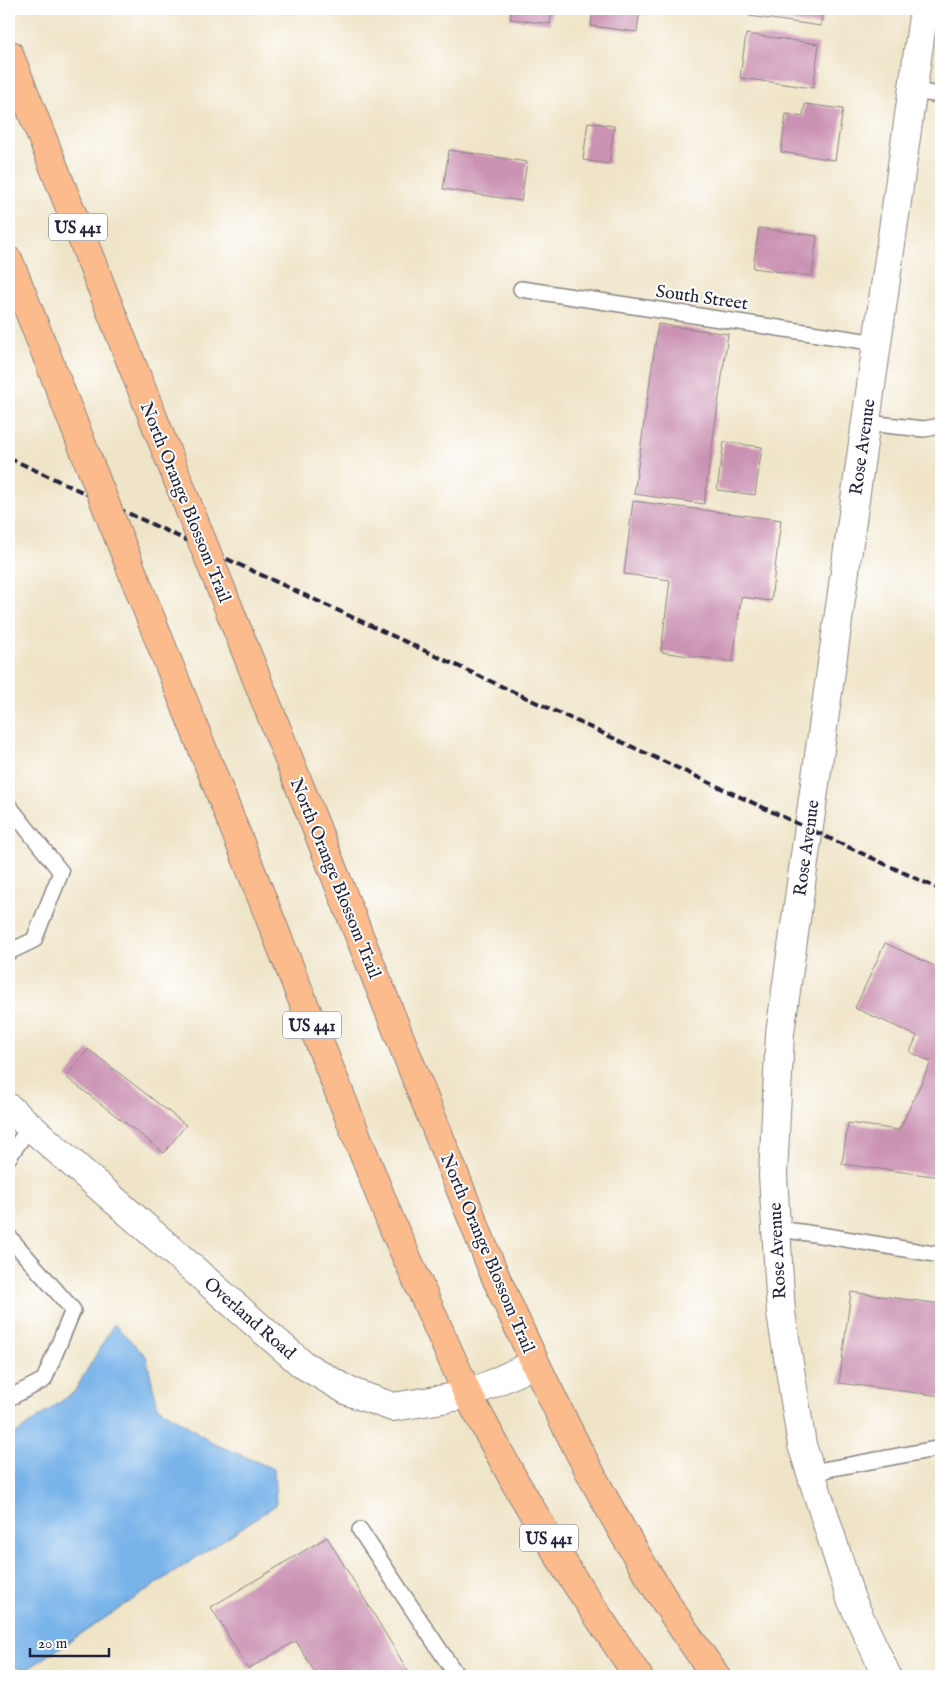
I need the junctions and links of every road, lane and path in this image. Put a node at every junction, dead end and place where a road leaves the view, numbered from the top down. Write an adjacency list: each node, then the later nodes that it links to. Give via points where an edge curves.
1 (924, 9): 3 (street, Rose Avenue)
2 (9, 54): 18 (main road, North Orange Blossom Trail / US 441, bridge, via 493,1271)
3 (912, 91): 4 (lane); 7 (street, Rose Avenue)
4 (941, 95)
5 (9, 261): 19 (main road, US 441, bridge, via 390,1220)
6 (521, 289): 7 (lane, South Street)
7 (877, 343): 8 (street, Rose Avenue)
8 (866, 423): 9 (lane, via 924,429); 15 (street, Rose Avenue, via 780,1033 773,1175)
9 (941, 426)
10 (9, 806): 11 (lane, via 61,872 34,940)
11 (9, 952)
12 (9, 1108): 13 (street, Overland Road)
13 (30, 1126): 14 (lane); 19 (street, Overland Road, via 302,1364 348,1391 393,1407)
14 (9, 1157)
15 (776, 1229): 17 (lane); 22 (street, Rose Avenue, via 781,1313 802,1445)
16 (9, 1243): 20 (lane, via 73,1310 44,1380)
17 (941, 1255)
18 (534, 1364): 19 (street, Overland Road); 26 (main road, North Orange Blossom Trail / US 441, via 628,1544)
19 (468, 1395): 25 (main road, US 441, via 569,1573)
20 (9, 1398)
21 (941, 1448): 22 (lane)
22 (811, 1474): 27 (street, Rose Avenue, via 851,1599)
23 (360, 1530): 24 (lane)
24 (457, 1676)
25 (638, 1676)
26 (716, 1676)
27 (887, 1676)

